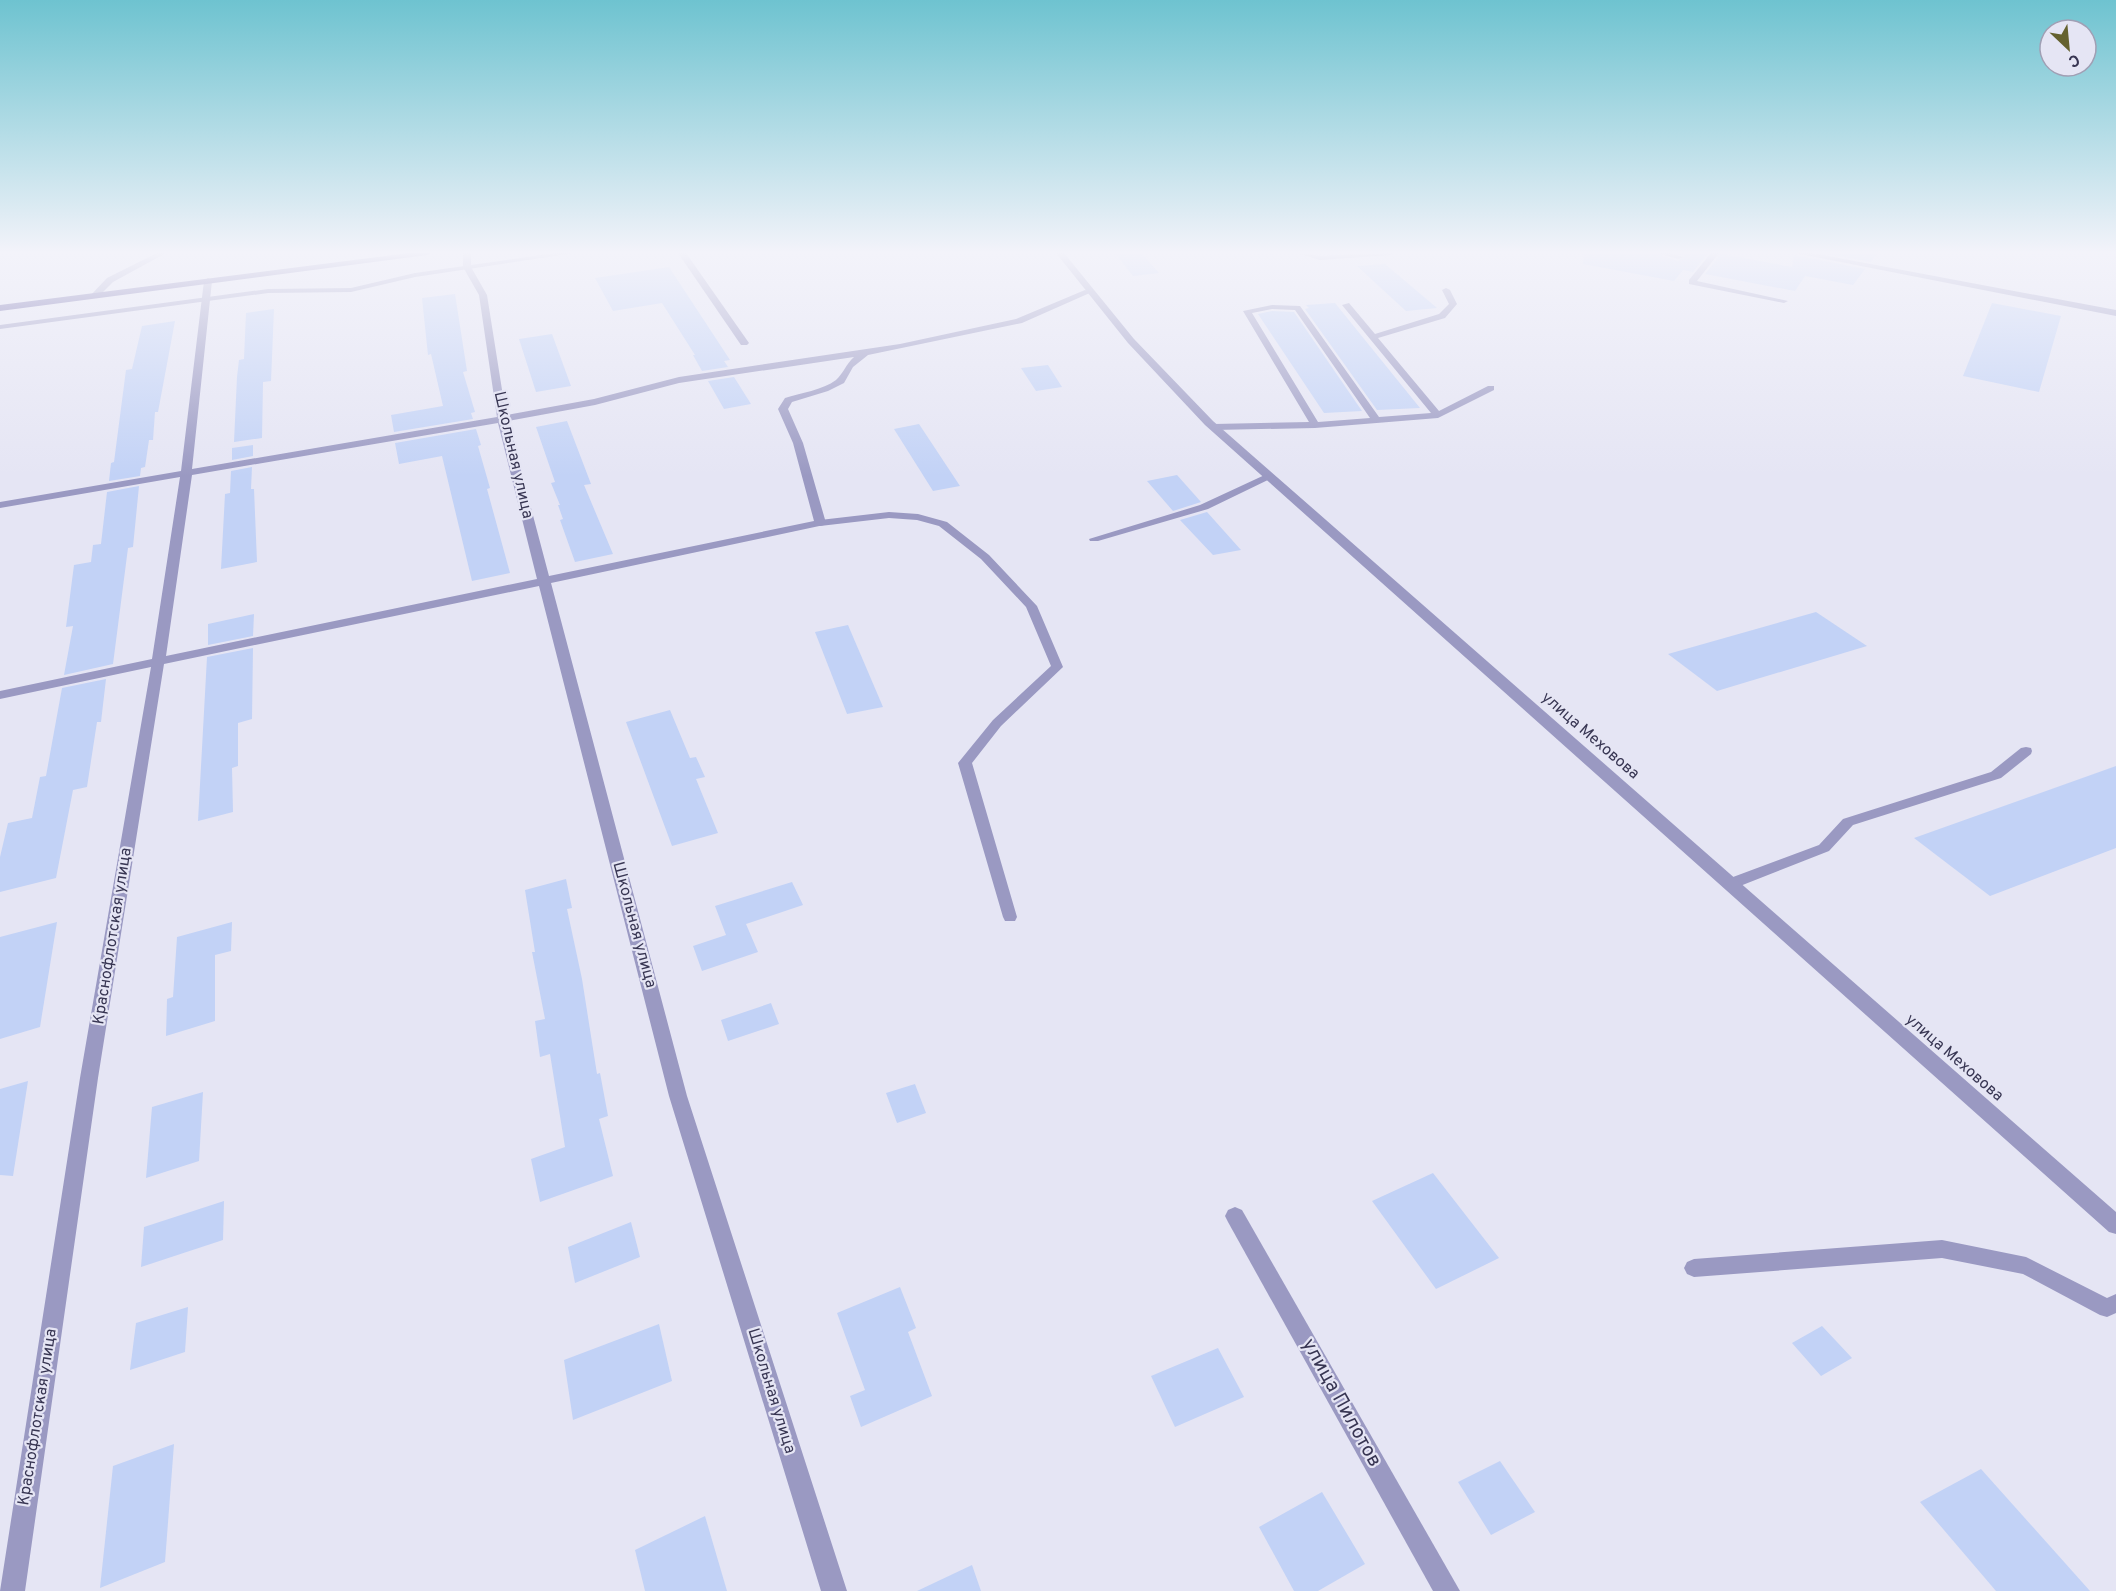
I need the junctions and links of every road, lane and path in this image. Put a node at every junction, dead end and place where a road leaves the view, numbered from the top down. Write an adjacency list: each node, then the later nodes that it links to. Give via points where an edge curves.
1 (203, 327): 19 (street, Краснофлотская улица)
2 (488, 327): 15 (street, Школьная улица)
3 (733, 327): 11 (street)
4 (993, 327): 12 (street)
5 (1119, 327): 18 (street, улица Меховова, via 1166,382)
6 (1257, 327): 17 (lane)
7 (1311, 327): 16 (lane)
8 (1365, 327): 10 (lane)
9 (1405, 327): 10 (lane)
10 (1373, 337): 14 (lane)
11 (744, 343)
12 (864, 353): 15 (street, via 679,380 595,402); 22 (street, via 849,366 841,381 788,400 783,409 798,443)
13 (1491, 388): 14 (lane)
14 (1438, 415): 16 (lane)
15 (502, 419): 19 (street); 24 (street, Школьная улица)
16 (1377, 421): 17 (lane)
17 (1315, 425): 18 (lane)
18 (1214, 427): 20 (street, улица Меховова)
19 (187, 474): 21 (street); 25 (street, Краснофлотская улица)
20 (1269, 476): 23 (lane, via 1204,507); 28 (street, улица Меховова)
21 (0, 505)
22 (820, 524): 24 (street); 29 (lane, via 889,515 943,524 985,557 1032,606 1056,667 998,723 965,763)
23 (1094, 539)
24 (545, 582): 25 (street); 35 (street, Школьная улица, via 678,1096)
25 (160, 661): 26 (street); 34 (street, Краснофлотская улица, via 116,909)
26 (0, 695)
27 (2026, 751): 28 (lane, via 1996,776 1848,822 1824,848)
28 (1730, 884): 31 (street, улица Меховова)
29 (1010, 917)
30 (1235, 1216): 36 (street, улица Пилотов)
31 (2116, 1225)
32 (1694, 1268): 33 (lane, via 1942,1249 2026,1266)
33 (2113, 1310)
34 (12, 1591)
35 (834, 1591)
36 (1447, 1591)

